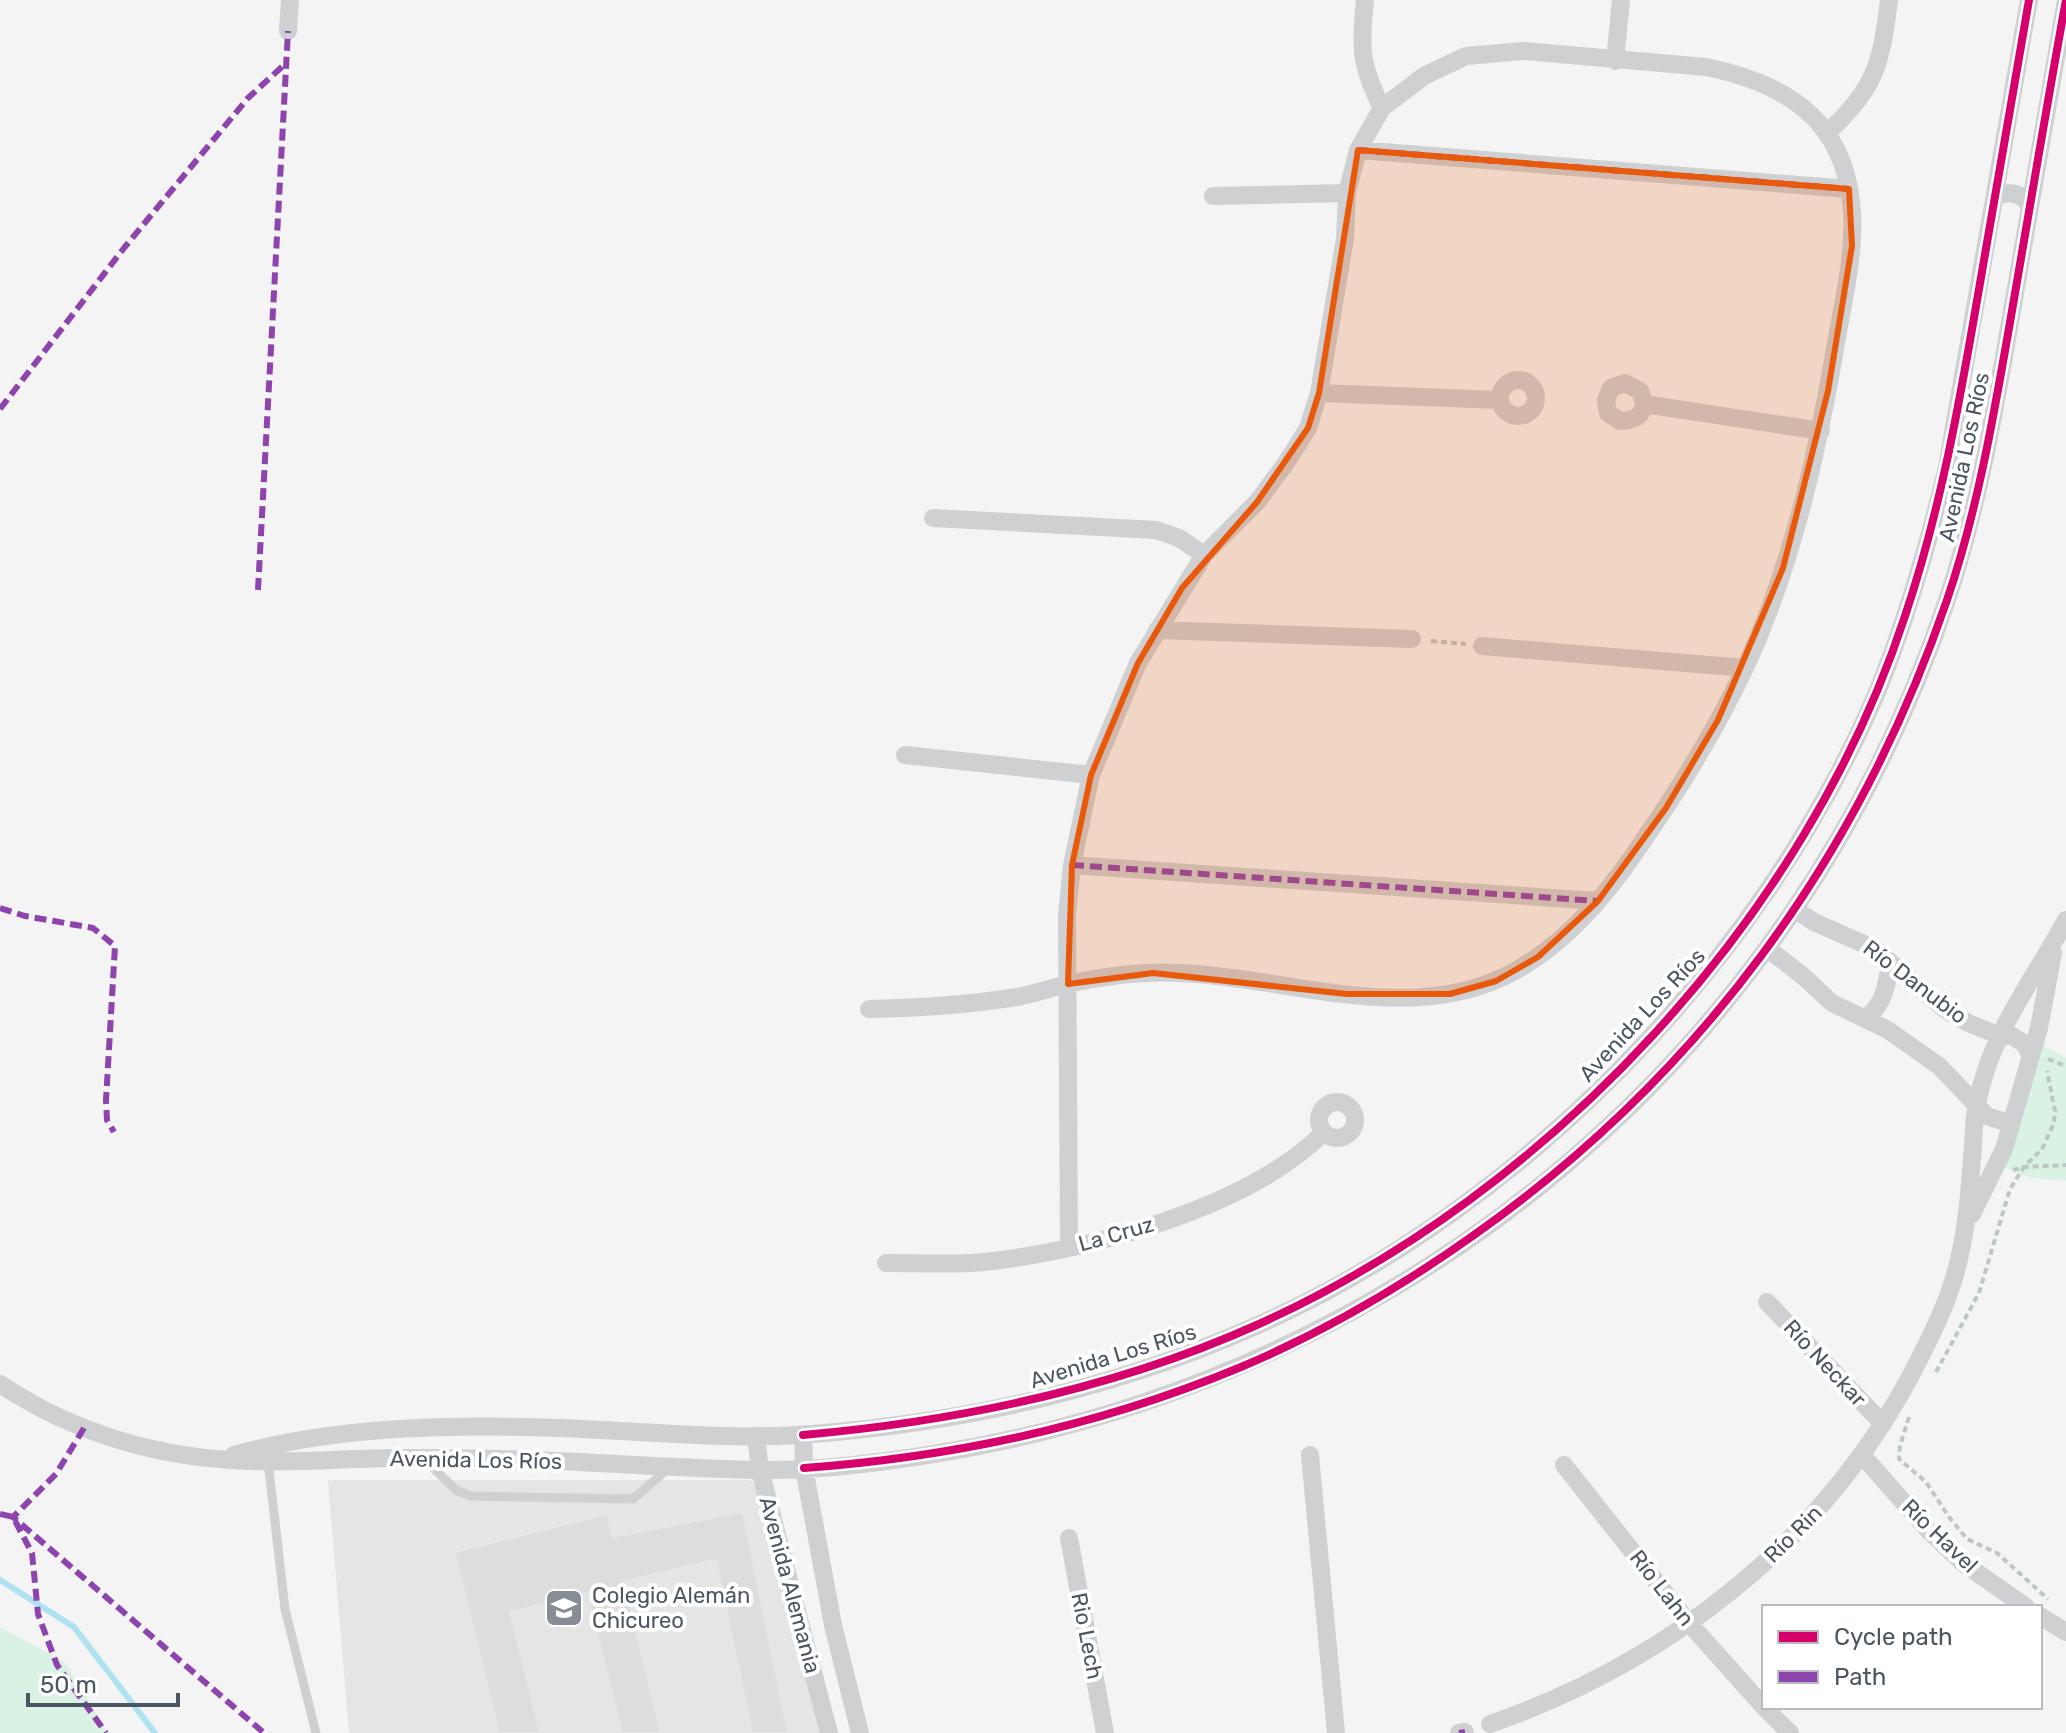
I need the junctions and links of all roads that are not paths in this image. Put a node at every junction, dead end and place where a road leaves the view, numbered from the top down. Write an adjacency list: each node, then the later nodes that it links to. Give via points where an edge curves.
1 (290, 0): 7 (street)
2 (1365, 0): 9 (street, via 1360,42 1366,76)
3 (1621, 0): 8 (street)
4 (1889, 0): 10 (street, via 1872,82)
5 (2029, 0): 15 (street, Avenida Los Ríos)
6 (2066, 0): 16 (street, Avenida Los Ríos)
7 (288, 31)
8 (1615, 61): 9 (street, via 1523,51 1466,56 1424,76); 10 (street, via 1706,67 1759,81 1793,101)
9 (1382, 108): 11 (street)
10 (1827, 133): 12 (street)
11 (1358, 150): 12 (street); 13 (street)
12 (1849, 189): 20 (street, via 1854,229)
13 (1347, 193): 14 (street); 17 (street, via 1345,238)
14 (1213, 196)
15 (1995, 197): 16 (street, via 2018,194); 38 (street, Avenida Los Ríos, via 1947,467 1886,670 1811,823 1741,929)
16 (2030, 206): 31 (street, Avenida Los Ríos, via 1986,458 1948,598 1881,761)
17 (1319, 393): 18 (street); 22 (street, via 1308,428 1286,463 1257,502)
18 (1500, 400)
19 (1644, 404): 20 (street)
20 (1821, 431): 26 (street, via 1783,568)
21 (933, 518): 22 (street, via 1156,530)
22 (1204, 555): 23 (street)
23 (1157, 630): 24 (street); 28 (street)
24 (1412, 639)
25 (1482, 646): 26 (street)
26 (1745, 668): 30 (street, via 1666,808)
27 (905, 755): 28 (street)
28 (1091, 775): 29 (street)
29 (1072, 865): 30 (street); 36 (street)
30 (1598, 901): 36 (street, via 1538,957 1496,981 1450,994 1347,994 1174,972)
31 (1796, 910): 34 (street, Avenida Los Ríos); 35 (street, Río Danubio, via 1875,949)
32 (2066, 920): 33 (street, Río Rin)
33 (2055, 940): 40 (street, Río Rin); 42 (street, Río Rin)
34 (1768, 949): 39 (street, via 1832,1003); 41 (street, Avenida Los Ríos)
35 (1890, 963): 39 (street, via 1877,1009); 40 (street, Río Danubio, via 1943,1008)
36 (1068, 984): 37 (street, via 995,1001); 47 (street)
37 (869, 1009)
38 (1669, 1018): 41 (street, via 1674,1031); 50 (street, Avenida Los Ríos, via 1604,1086 1472,1197 1386,1255)
39 (1865, 1019): 43 (street, via 1939,1066)
40 (1998, 1035): 42 (street, Río Danubio, via 2025,1044); 43 (street, Río Rin)
41 (1692, 1042): 51 (street, Avenida Los Ríos, via 1605,1129 1509,1211 1363,1307)
42 (2030, 1055): 44 (street, Río Rin)
43 (1977, 1104): 44 (street, via 1987,1116); 46 (street, Río Rin)
44 (2011, 1124): 46 (street, Río Rin)
45 (1323, 1133): 47 (street, La Cruz, via 1295,1157 1220,1199)
46 (1967, 1223): 53 (street, Río Rin, via 1938,1319)
47 (1069, 1247): 48 (street, La Cruz, via 981,1262)
48 (886, 1263)
49 (1767, 1302): 53 (street, Río Neckar)
50 (1263, 1323): 51 (street); 55 (street, Avenida Los Ríos, via 1164,1362 1039,1399 933,1421)
51 (1275, 1351): 65 (street, Avenida Los Ríos, via 1153,1400 1046,1432 922,1456)
52 (0, 1384): 61 (street, Avenida Los Ríos, via 52,1414 114,1439)
53 (1883, 1424): 58 (street, Río Rin)
54 (391, 1430): 56 (street, Avenida Los Ríos, via 542,1428); 59 (street); 61 (street, Avenida Los Ríos, via 339,1432)
55 (803, 1435): 56 (street, Avenida Los Ríos); 65 (street, Avenida Alemania)
56 (756, 1436): 66 (street, Avenida Alemania)
57 (1310, 1455): 81 (street)
58 (1862, 1455): 68 (street, Río Havel, via 1954,1555); 70 (street, Río Rin, via 1789,1540)
59 (392, 1458): 60 (street, Avenida Los Ríos); 62 (street, Avenida Los Ríos)
60 (423, 1458): 64 (street, Avenida Los Ríos); 64 (lane, via 456,1490 471,1496 633,1499)
61 (219, 1459): 62 (street, Avenida Los Ríos)
62 (268, 1461): 77 (lane, via 285,1609)
63 (1564, 1465): 70 (street, Río Lahn)
64 (670, 1466): 66 (street, Avenida Los Ríos)
65 (804, 1468): 66 (street, Avenida Los Ríos); 71 (street, Avenida Alemania)
66 (760, 1470): 72 (street, Avenida Alemania)
67 (1069, 1538): 80 (street, Rio Lech)
68 (2023, 1605)
69 (2046, 1609): 73 (street)
70 (1689, 1623): 74 (street, Río Lahn); 76 (street, Río Rin, via 1596,1680)
71 (833, 1625): 72 (street); 79 (street, Avenida Alemania)
72 (803, 1630): 78 (street, Avenida Alemania)
73 (2066, 1632)
74 (1762, 1705)
75 (1766, 1709): 82 (street, Río Lahn)
76 (1490, 1724)
77 (316, 1733)
78 (829, 1733)
79 (860, 1733)
80 (1105, 1733)
81 (1336, 1733)
82 (1790, 1733)

